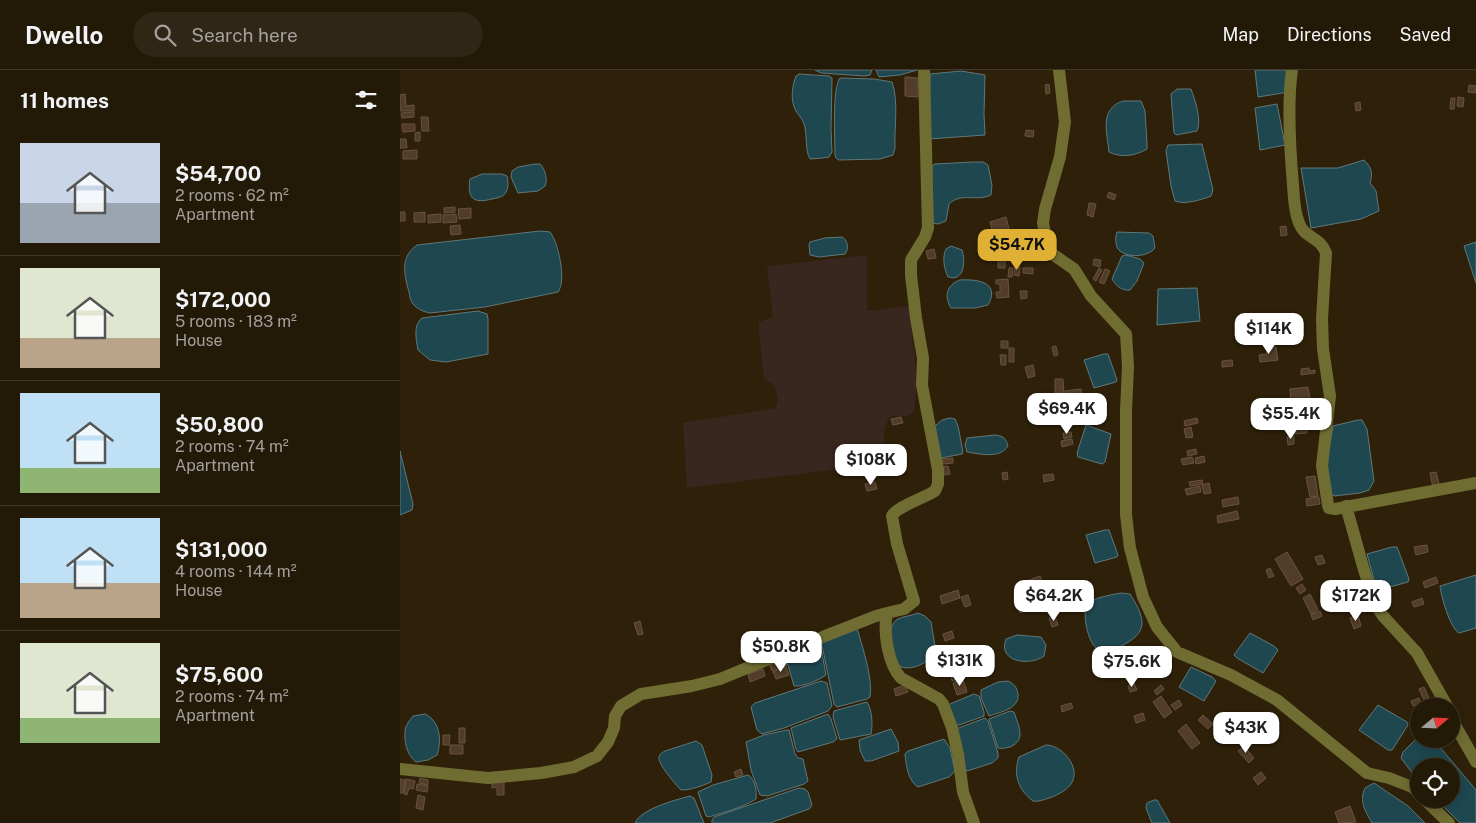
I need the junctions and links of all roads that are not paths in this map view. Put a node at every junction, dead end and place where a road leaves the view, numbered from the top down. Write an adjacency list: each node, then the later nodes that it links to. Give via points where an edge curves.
1 (924, 70): 6 (street, via 928,228 911,260 911,275 923,358 922,385 938,480 935,491 893,513 891,521 914,601)
2 (1059, 70): 11 (street, via 1065,122 1060,157 1043,223 1048,251 1074,269 1091,296 1126,334 1126,515 1130,548 1143,598 1157,627 1178,652 1277,700 1367,773)
3 (1292, 70): 5 (street, via 1290,154 1296,215 1304,233 1324,246 1326,253 1322,319 1330,396 1322,466 1324,484 1329,508)
4 (1476, 483): 5 (street)
5 (1346, 506): 7 (street, via 1375,604 1417,653)
6 (887, 613): 10 (street, via 720,679 640,694 621,706 608,742 597,756 574,767 488,778); 13 (street, via 886,627 893,667 901,678 938,699 946,710 958,754 963,792)
7 (1442, 698)
8 (1460, 734): 9 (street)
9 (1476, 762)
10 (400, 769)
11 (1410, 786)
12 (1433, 808): 14 (street)
13 (974, 823)
14 (1449, 823)

